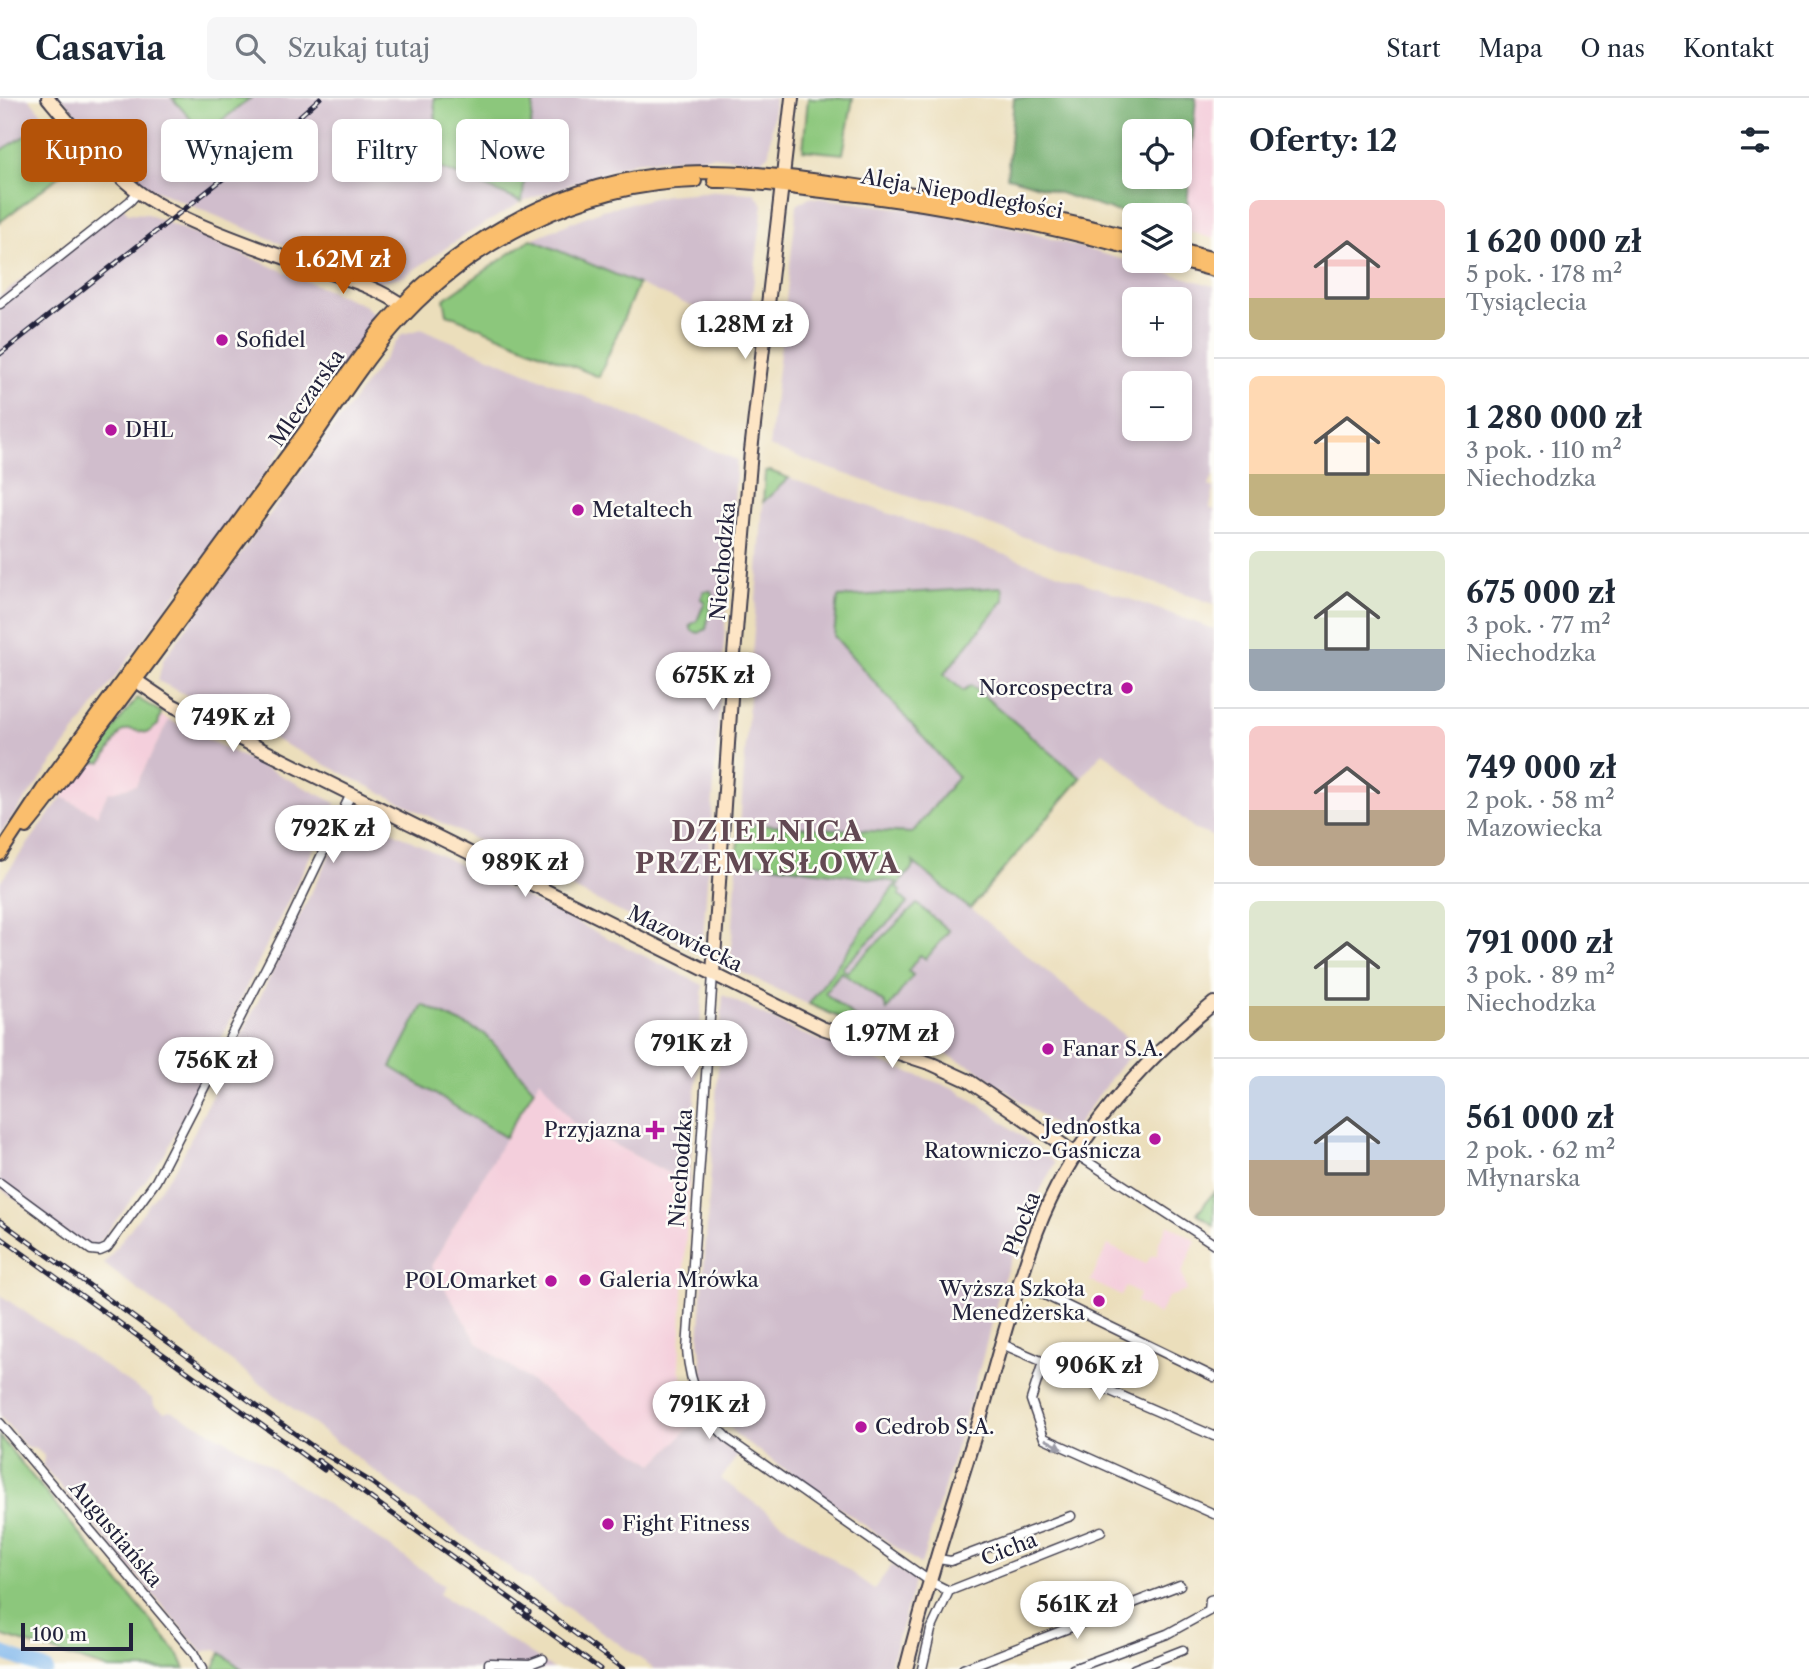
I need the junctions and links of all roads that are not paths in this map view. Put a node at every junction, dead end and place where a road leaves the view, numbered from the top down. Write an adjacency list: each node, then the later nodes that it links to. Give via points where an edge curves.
1 (48, 98): 4 (street)
2 (792, 98): 3 (street, Niechodzka)
3 (783, 181): 5 (main road, Aleja Niepodległości, via 985,203); 6 (main road, Aleja Niepodległości, via 1048,226); 12 (main road, Mleczarska, via 687,181 631,189 566,207 483,249); 16 (street, Niechodzka, via 751,451)
4 (138, 192): 11 (street); 12 (street, via 178,214)
5 (1122, 235)
6 (1122, 246)
7 (1192, 253): 8 (main road)
8 (1214, 259)
9 (1192, 265): 10 (main road)
10 (1214, 271)
11 (0, 304)
12 (406, 307): 13 (main road, Mleczarska, via 364,349)
13 (131, 678): 14 (street, Mazowiecka, via 172,705); 15 (main road, Mleczarska)
14 (351, 794): 16 (street, Mazowiecka); 19 (street, via 156,1181 107,1248 91,1251)
15 (0, 855)
16 (713, 974): 18 (street, Mazowiecka, via 822,1028 969,1081); 31 (street, Niechodzka, via 687,1350 695,1394 729,1440)
17 (1214, 1003): 18 (street, Płocka, via 1137,1073)
18 (1076, 1154): 20 (street); 21 (street, Płocka, via 1048,1205)
19 (0, 1183)
20 (1214, 1244)
21 (1020, 1283): 22 (street, Płocka); 24 (street)
22 (1002, 1344): 23 (street); 30 (street, Płocka)
23 (1043, 1362): 26 (street); 27 (street, one-way to 27, via 1031,1400 1044,1438)
24 (1214, 1377)
25 (0, 1423): 37 (street, Augustiańska, via 193,1652)
26 (1214, 1436)
27 (1214, 1514)
28 (1071, 1516): 30 (street, via 951,1561)
29 (1101, 1531): 33 (street, Cicha)
30 (937, 1559): 31 (street, Płocka)
31 (931, 1582): 33 (street); 39 (street, Płocka)
32 (1180, 1585): 41 (street)
33 (949, 1591): 40 (street, via 931,1630)
34 (1214, 1600): 42 (street, via 1210,1600 1209,1611 1189,1624)
35 (1183, 1650): 43 (street)
36 (544, 1659): 38 (street, via 530,1664 489,1663)
37 (202, 1669)
38 (489, 1669)
39 (906, 1669)
40 (922, 1669)
41 (963, 1669)
42 (1073, 1669)
43 (1134, 1669)

